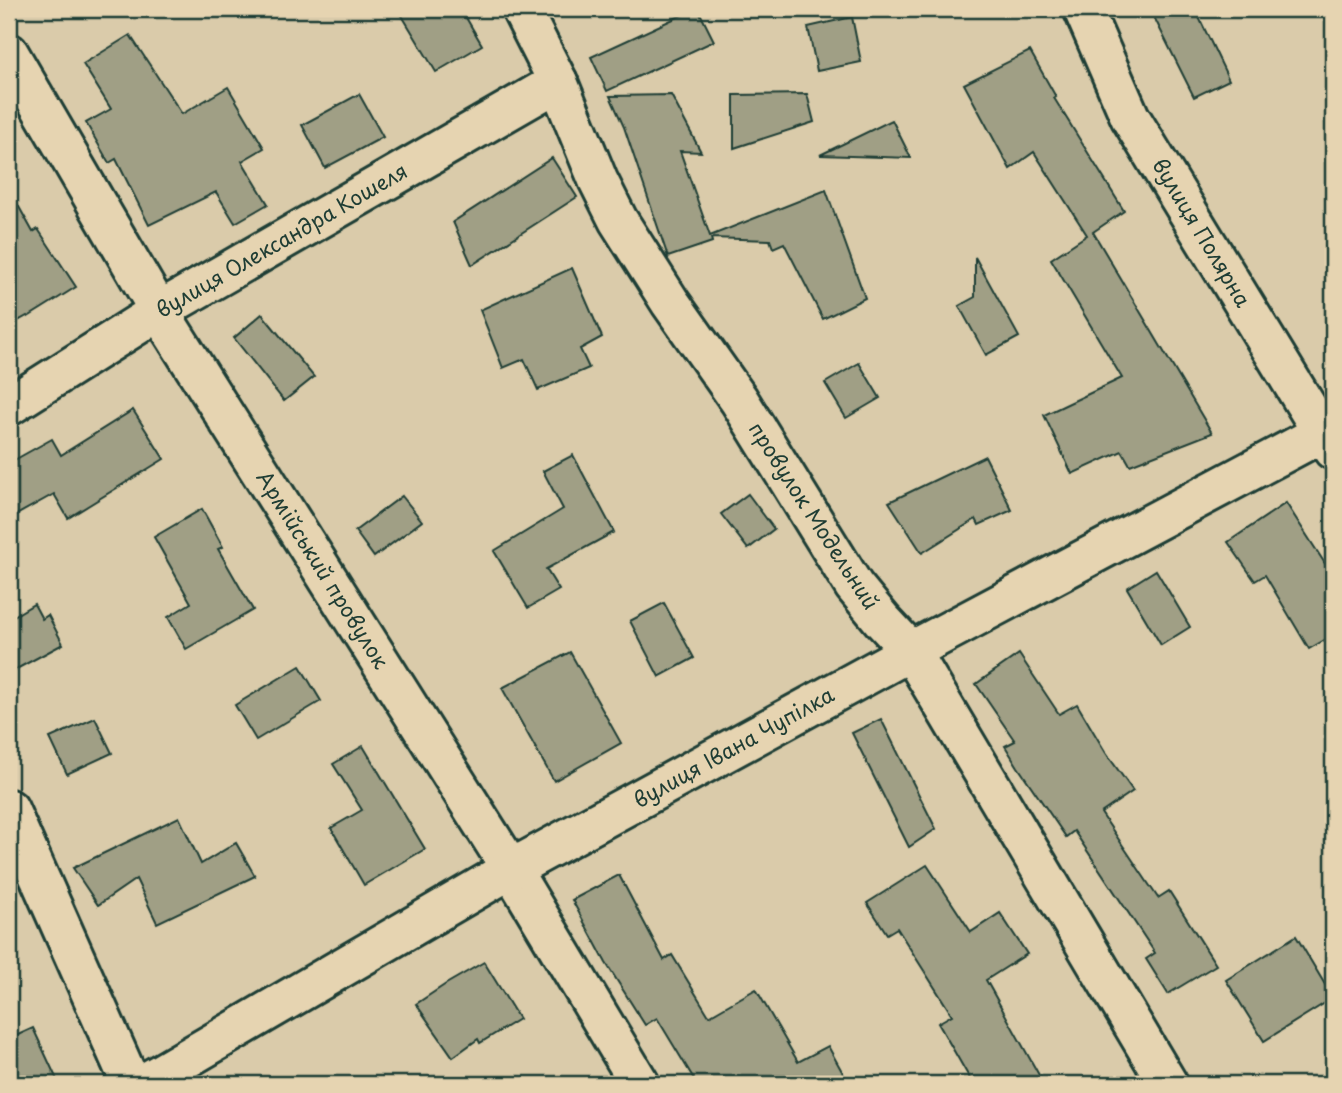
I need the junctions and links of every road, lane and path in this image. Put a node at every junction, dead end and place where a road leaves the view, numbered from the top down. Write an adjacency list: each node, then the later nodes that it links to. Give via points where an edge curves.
1 (521, 9): 4 (street, провулок Модельний)
2 (1083, 9): 7 (street, вулиця Полярна, via 1130,117)
3 (9, 53): 5 (street, Армійський провулок)
4 (558, 82): 5 (street, вулиця Олександра Кошеля); 8 (street, провулок Модельний, via 618,220 739,400 854,586)
5 (159, 311): 6 (street, вулиця Олександра Кошеля); 10 (street, Армійський провулок)
6 (9, 405)
7 (1330, 436): 8 (street, вулиця Івана Чупілка)
8 (911, 651): 10 (street, вулиця Івана Чупілка); 14 (street, провулок Модельний)
9 (9, 809): 11 (street)
10 (511, 869): 12 (street, вулиця Івана Чупілка); 13 (street, Армійський провулок)
11 (131, 1084)
12 (143, 1084)
13 (640, 1084)
14 (1168, 1084)

